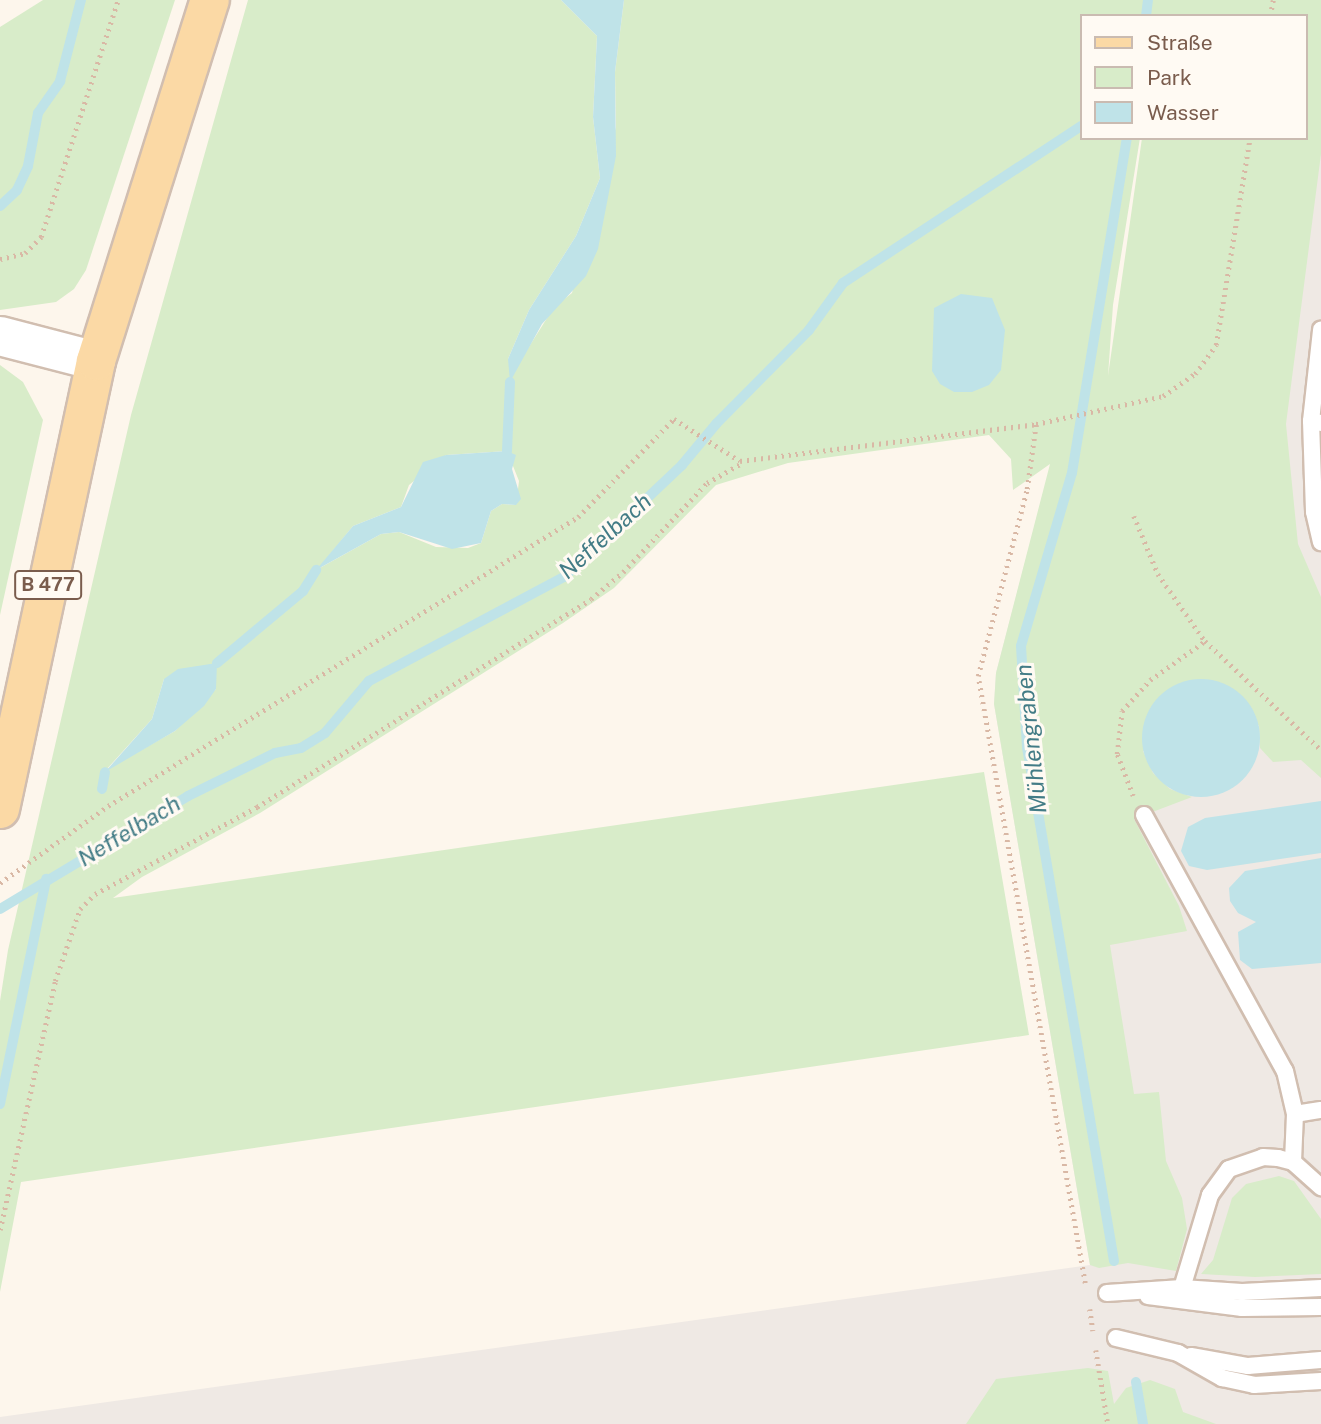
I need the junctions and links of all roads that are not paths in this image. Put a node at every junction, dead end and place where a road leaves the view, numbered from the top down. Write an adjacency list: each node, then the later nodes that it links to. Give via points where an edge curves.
1 (210, 0): 4 (main road, B 477)
2 (1321, 330): 5 (lane)
3 (0, 337): 4 (street)
4 (96, 361): 7 (main road, B 477)
5 (1316, 422): 6 (lane, via 1314,512)
6 (1321, 542)
7 (0, 809)
8 (1144, 815): 10 (lane, via 1280,1060)
9 (1321, 1110): 10 (lane)
10 (1296, 1114): 11 (lane)
11 (1293, 1162): 12 (lane); 13 (lane, via 1263,1157 1229,1169 1210,1195)
12 (1321, 1187)
13 (1182, 1288): 14 (lane, via 1242,1292); 15 (lane)
14 (1321, 1288)
15 (1128, 1292): 16 (lane); 17 (lane, via 1242,1308)
16 (1107, 1293)
17 (1321, 1307)
18 (1116, 1338): 19 (lane)
19 (1178, 1353): 20 (lane, via 1248,1366); 21 (lane, via 1222,1378 1254,1385)
20 (1321, 1360)
21 (1321, 1381)

